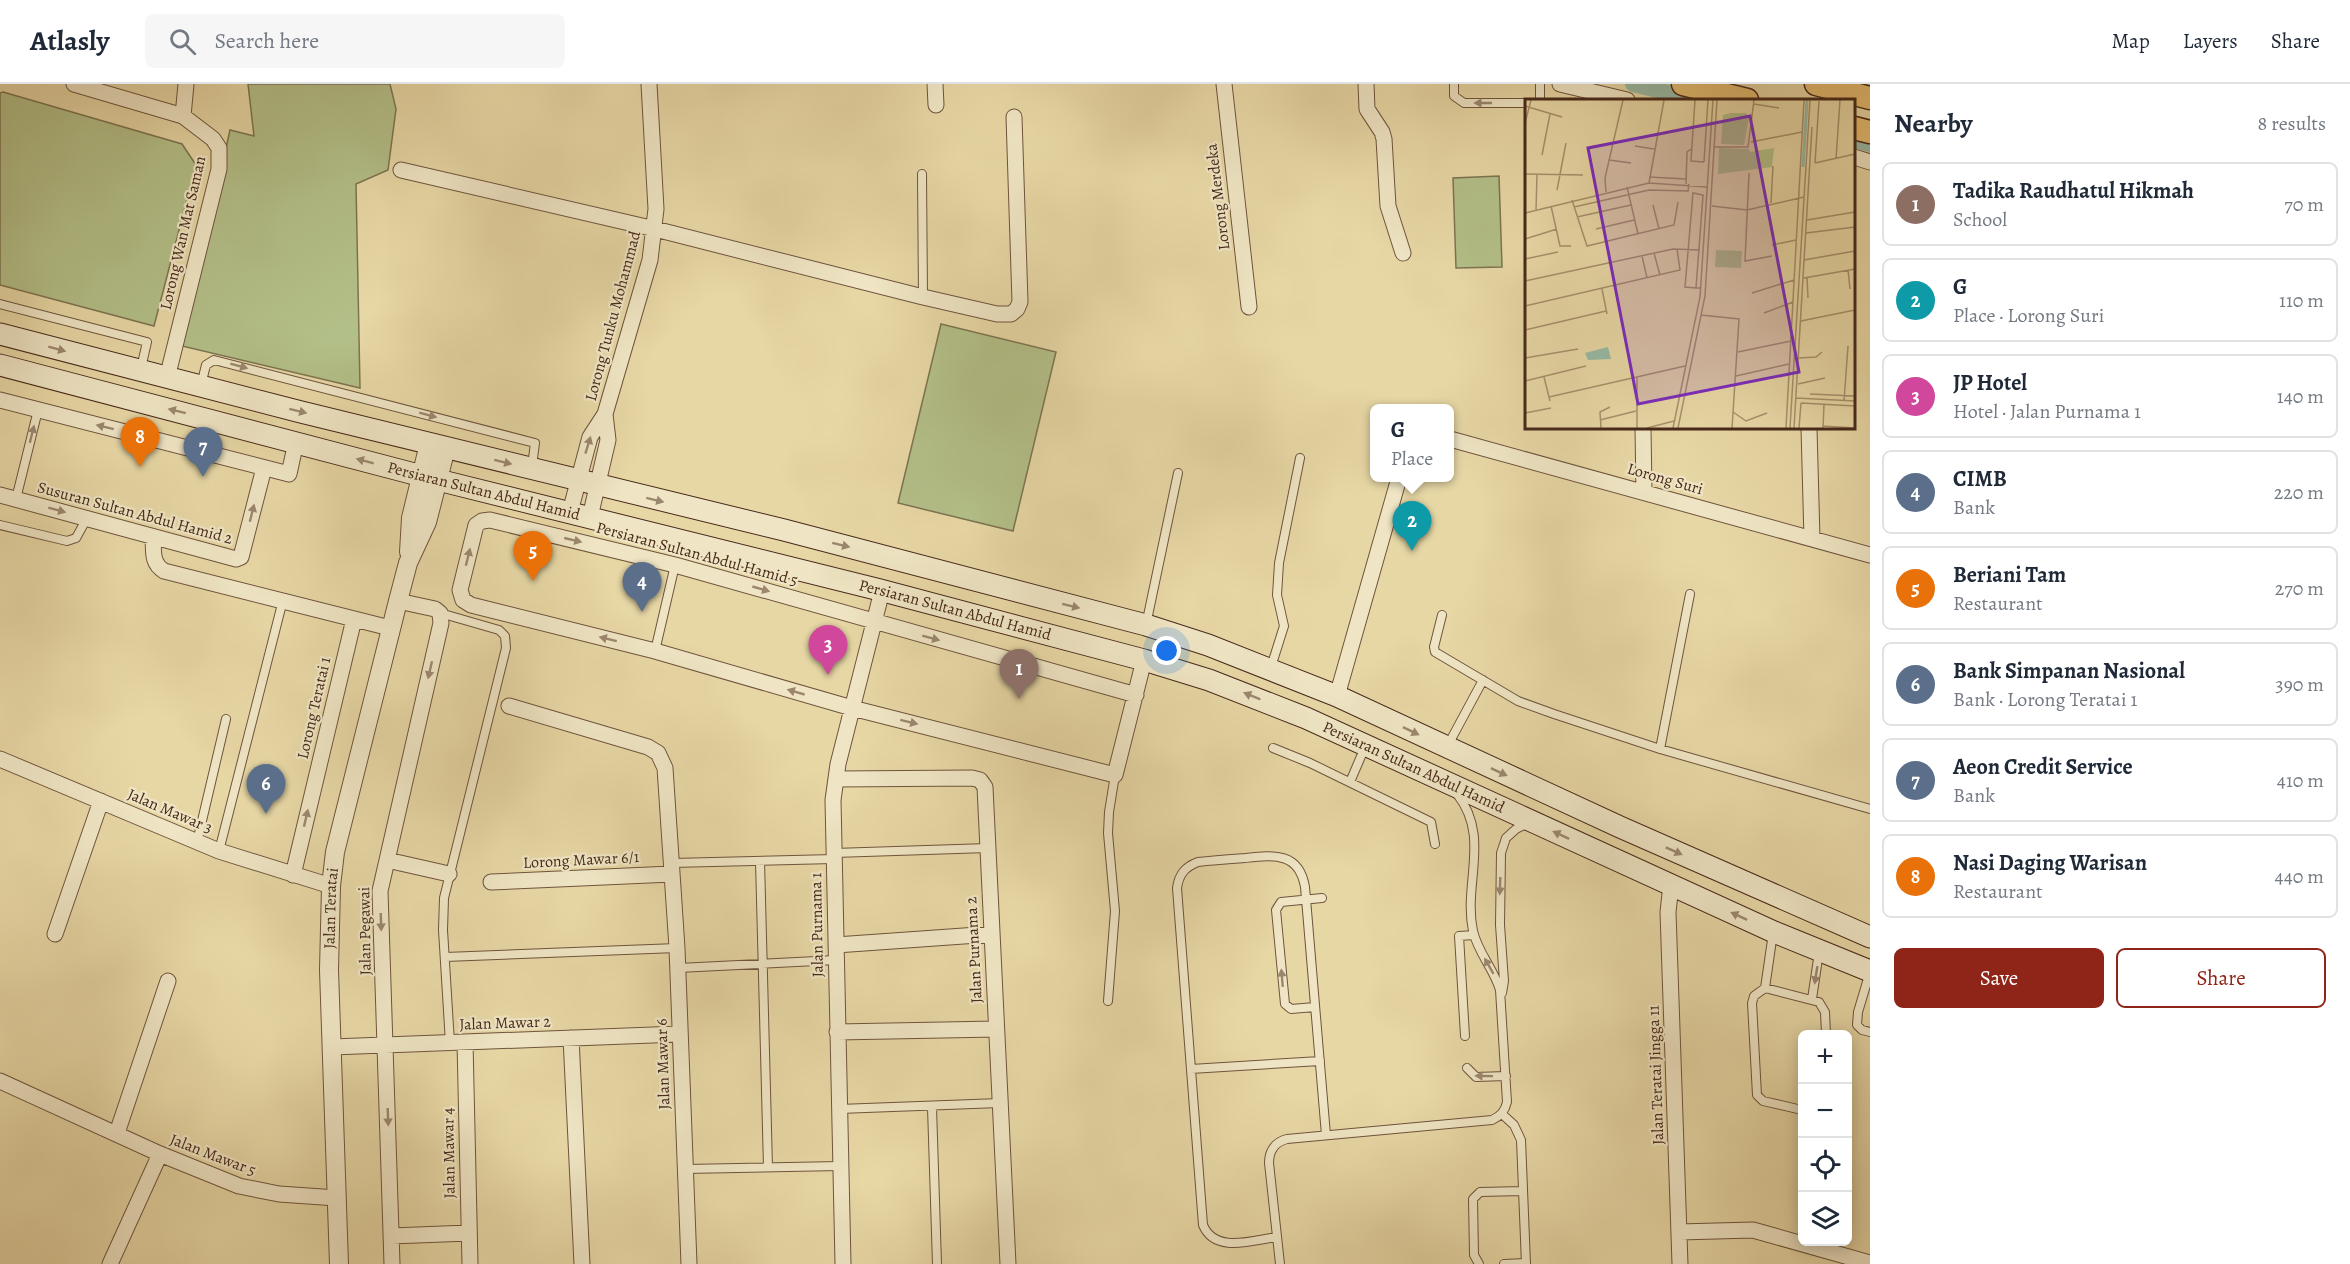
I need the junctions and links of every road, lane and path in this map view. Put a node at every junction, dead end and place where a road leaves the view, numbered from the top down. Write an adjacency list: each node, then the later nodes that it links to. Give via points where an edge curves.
1 (74, 84): 16 (street, Lorong Wan Mat Saman)
2 (186, 84): 16 (street)
3 (649, 84): 24 (street, Lorong Tunku Mohammad)
4 (935, 84): 15 (street)
5 (1224, 84): 28 (street, Lorong Merdeka)
6 (1366, 84): 25 (street, via 1367,109 1384,139 1389,206)
7 (1454, 84): 14 (lane, one-way to 7, via 1464,103 1454,96)
8 (1560, 84): 12 (street)
9 (1683, 84): 13 (main road)
10 (1816, 84): 11 (main road)
11 (1870, 98)
12 (1623, 99)
13 (1743, 99)
14 (1525, 103)
15 (936, 105)
16 (183, 116): 32 (street, Lorong Wan Mat Saman, via 213,139 220,157)
17 (1014, 117): 26 (street, via 1020,302 1017,309 1011,314 997,314)
18 (1855, 128): 19 (main road)
19 (1870, 132)
20 (1855, 158): 21 (street)
21 (1870, 162)
22 (401, 170): 24 (street)
23 (922, 174): 26 (lane)
24 (655, 229): 26 (street); 47 (street, Lorong Tunku Mohammad, via 650,260 605,414 590,437)
25 (1403, 253)
26 (923, 297)
27 (0, 304): 31 (lane, via 147,342)
28 (1249, 307)
29 (0, 334): 31 (main road, Persiaran Sultan Abdul Hamid, one-way to 31)
30 (0, 365): 39 (main road, Persiaran Sultan Abdul Hamid, one-way to 30)
31 (140, 371): 32 (main road, Persiaran Sultan Abdul Hamid)
32 (167, 378): 33 (main road, Persiaran Sultan Abdul Hamid)
33 (200, 387): 40 (main road, Persiaran Sultan Abdul Hamid, one-way to 40); 43 (lane, one-way to 43, via 206,365 214,360 536,443)
34 (0, 400): 35 (street)
35 (38, 410): 42 (street, one-way to 35); 50 (lane, one-way to 35)
36 (1643, 429): 48 (street)
37 (1809, 429): 56 (street)
38 (1454, 440): 48 (street, Lorong Suri)
39 (296, 442): 42 (street, via 288,474); 45 (main road, Persiaran Sultan Abdul Hamid, one-way to 39)
40 (438, 446): 43 (main road, Persiaran Sultan Abdul Hamid, one-way to 43); 45 (street, Jalan Teratai)
41 (1300, 458): 71 (lane, via 1277,579 1284,626)
42 (264, 468): 55 (street, Susuran Sultan Abdul Hamid 2, one-way to 42, via 236,559 241,557)
43 (532, 469): 47 (main road, Persiaran Sultan Abdul Hamid)
44 (1178, 473): 67 (lane)
45 (430, 478): 51 (main road, Persiaran Sultan Abdul Hamid); 62 (street, Jalan Teratai, via 411,518 408,563)
46 (1398, 482): 74 (street)
47 (588, 483): 51 (street, Lorong Tunku Mohammad); 52 (street, Lorong Tunku Mohammad); 67 (main road, Persiaran Sultan Abdul Hamid, one-way to 67)
48 (1644, 492): 56 (street, Lorong Suri)
49 (0, 495): 50 (street, Susuran Sultan Abdul Hamid 2)
50 (16, 499): 53 (street, Susuran Sultan Abdul Hamid 2, one-way to 53)
51 (570, 512): 52 (main road, Persiaran Sultan Abdul Hamid)
52 (590, 517): 59 (main road, Persiaran Sultan Abdul Hamid)
53 (87, 519): 54 (lane, via 76,538 67,541); 55 (street, Susuran Sultan Abdul Hamid 2)
54 (0, 525)
55 (153, 537): 61 (street, via 154,560 164,571)
56 (1812, 539): 57 (street, Lorong Suri)
57 (1870, 555)
58 (675, 565): 66 (street, Persiaran Sultan Abdul Hamid 5, one-way to 66); 69 (lane); 69 (street, Persiaran Sultan Abdul Hamid 5, one-way to 58, via 471,605 460,590 476,525 482,520)
59 (882, 591): 66 (street, Jalan Purnama 1); 70 (main road, Persiaran Sultan Abdul Hamid)
60 (1690, 594): 82 (lane)
61 (284, 600): 65 (street); 94 (lane)
62 (398, 601): 63 (street); 68 (street, Jalan Teratai)
63 (440, 613): 96 (street, Jalan Pegawai, one-way to 96, via 441,623); 99 (lane, via 500,630 506,648)
64 (1442, 615): 72 (lane, via 1435,652)
65 (354, 619): 68 (street); 100 (street, Lorong Teratai 1, one-way to 65)
66 (874, 622): 73 (street, Persiaran Sultan Abdul Hamid 5, one-way to 73); 76 (street, Jalan Purnama 1)
67 (1146, 625): 71 (main road, Persiaran Sultan Abdul Hamid)
68 (390, 628): 103 (street, Jalan Teratai, via 335,852)
69 (655, 651): 76 (street, one-way to 69)
70 (1144, 660): 73 (street); 79 (main road, Persiaran Sultan Abdul Hamid, one-way to 70, via 1209,680)
71 (1270, 670): 74 (main road, Persiaran Sultan Abdul Hamid)
72 (1483, 680): 80 (lane); 82 (lane, via 1518,700)
73 (1136, 695): 84 (street)
74 (1337, 696): 77 (main road, Persiaran Sultan Abdul Hamid)
75 (509, 706): 98 (street, Jalan Mawar 6, via 658,753 667,777)
76 (852, 708): 84 (street, one-way to 84); 85 (street, Jalan Purnama 1)
77 (1376, 714): 79 (main road); 80 (main road, Persiaran Sultan Abdul Hamid, one-way to 80)
78 (226, 719): 91 (lane)
79 (1364, 744): 86 (main road, Persiaran Sultan Abdul Hamid); 87 (lane)
80 (1446, 747): 110 (main road, Persiaran Sultan Abdul Hamid, one-way to 110)
81 (1273, 748): 87 (lane)
82 (1660, 749): 89 (lane)
83 (0, 759): 88 (street, Jalan Mawar 3)
84 (1115, 775): 123 (lane, via 1108,833 1115,911)
85 (836, 779): 93 (street, Jalan Purnama 2, via 980,780 985,787); 95 (street, Jalan Purnama 1)
86 (1439, 779): 90 (main road, Persiaran Sultan Abdul Hamid); 109 (lane, via 1464,802 1473,824)
87 (1350, 782): 92 (lane, via 1431,822)
88 (101, 801): 91 (street, Jalan Mawar 3); 107 (street)
89 (1870, 809)
90 (1532, 821): 102 (main road, Persiaran Sultan Abdul Hamid, one-way to 90); 121 (lane, one-way to 121, via 1506,838 1501,853)
91 (197, 842): 94 (street, Jalan Mawar 3)
92 (1435, 844)
93 (988, 848): 95 (lane); 108 (street, Jalan Purnama 2)
94 (219, 851): 100 (street, Jalan Mawar 3)
95 (834, 856): 97 (lane); 111 (street, Jalan Purnama 1)
96 (387, 860): 99 (street); 133 (street, Jalan Pegawai, one-way to 133, via 380,891)
97 (760, 861): 98 (lane); 116 (lane)
98 (672, 868): 101 (street, Lorong Mawar 6/1); 112 (street, Jalan Mawar 6)
99 (449, 874): 114 (lane, via 443,912)
100 (293, 875): 103 (street, Jalan Mawar 3)
101 (491, 882)
102 (1671, 885): 106 (main road, Persiaran Sultan Abdul Hamid, one-way to 102); 153 (street, Jalan Teratai Jingga 11, via 1668,912)
103 (331, 886): 134 (street, Jalan Teratai)
104 (1322, 898): 105 (lane)
105 (1306, 900): 124 (lane); 124 (lane, one-way to 105, via 1288,1008 1284,1002 1276,908 1281,902); 137 (lane, via 1300,872 1289,860 1274,855 1198,862 1180,875 1177,888)
106 (1774, 932): 113 (main road, Persiaran Sultan Abdul Hamid); 120 (lane)
107 (55, 934)
108 (992, 934): 111 (street); 125 (street, Jalan Purnama 2)
109 (1474, 935): 121 (lane, one-way to 109, via 1498,982); 130 (lane, via 1459,936)
110 (1870, 937)
111 (836, 945): 115 (street, Jalan Purnama 1)
112 (677, 948): 114 (lane); 117 (street, Jalan Mawar 6)
113 (1819, 951): 118 (main road, Persiaran Sultan Abdul Hamid); 122 (lane, one-way to 122)
114 (445, 957): 132 (lane)
115 (836, 960): 116 (lane); 127 (street, Jalan Purnama 1)
116 (763, 963): 117 (lane); 149 (lane)
117 (678, 968): 129 (street, Jalan Mawar 6)
118 (1870, 972): 128 (lane, via 1857,1025)
119 (168, 981): 145 (street)
120 (1765, 988): 122 (lane); 143 (lane, via 1754,996 1752,1003 1757,1095 1762,1101)
121 (1501, 998): 138 (lane)
122 (1812, 999): 126 (lane, via 1824,1009)
123 (1108, 1001)
124 (1315, 1007): 135 (lane)
125 (996, 1029): 127 (street); 140 (street, Jalan Purnama 2)
126 (1826, 1030)
127 (837, 1032): 142 (street, Jalan Purnama 1)
128 (1870, 1032)
129 (679, 1034): 131 (street, Jalan Mawar 2); 150 (street, Jalan Mawar 6)
130 (1465, 1036)
131 (571, 1038): 132 (street, Jalan Mawar 2); 162 (street)
132 (458, 1042): 133 (street, Jalan Mawar 2); 154 (street, Jalan Mawar 4)
133 (386, 1045): 134 (street, Jalan Mawar 2); 155 (street, Jalan Pegawai, one-way to 155)
134 (332, 1047): 152 (street, Jalan Teratai)
135 (1320, 1061): 137 (lane); 146 (lane)
136 (1467, 1068): 138 (lane, one-way to 136, via 1476,1077)
137 (1191, 1069): 156 (lane, via 1206,1232 1227,1243)
138 (1506, 1076): 144 (lane, via 1507,1102)
139 (0, 1081): 145 (street, Jalan Mawar 5)
140 (1000, 1103): 141 (lane); 166 (street, Jalan Purnama 2)
141 (932, 1107): 142 (lane); 165 (lane)
142 (839, 1109): 148 (street, Jalan Purnama 1)
143 (1798, 1109)
144 (1502, 1114): 146 (lane, via 1492,1120); 151 (lane, via 1514,1125 1521,1140)
145 (117, 1133): 147 (street, Jalan Mawar 5)
146 (1326, 1135): 156 (lane, via 1287,1138 1271,1151)
147 (160, 1154): 152 (street, Jalan Mawar 5, via 258,1191); 158 (street)
148 (840, 1166): 149 (lane); 164 (street, Jalan Purnama 1)
149 (768, 1167): 150 (lane)
150 (685, 1169): 163 (street, Jalan Mawar 6)
151 (1523, 1191): 168 (lane, via 1480,1192 1473,1199 1474,1259); 170 (lane)
152 (337, 1197): 159 (street, Jalan Teratai)
153 (1679, 1232): 157 (street, via 1753,1230); 171 (street, Jalan Teratai Jingga 11)
154 (469, 1233): 155 (street); 161 (street, Jalan Mawar 4)
155 (391, 1236): 160 (street, Jalan Pegawai)
156 (1277, 1237): 167 (lane)
157 (1870, 1263)
158 (110, 1264)
159 (339, 1264)
160 (392, 1264)
161 (470, 1264)
162 (582, 1264)
163 (689, 1264)
164 (843, 1264)
165 (937, 1264)
166 (1008, 1264)
167 (1280, 1264)
168 (1479, 1264)
169 (1504, 1264): 170 (lane)
170 (1526, 1264)
171 (1680, 1264)

